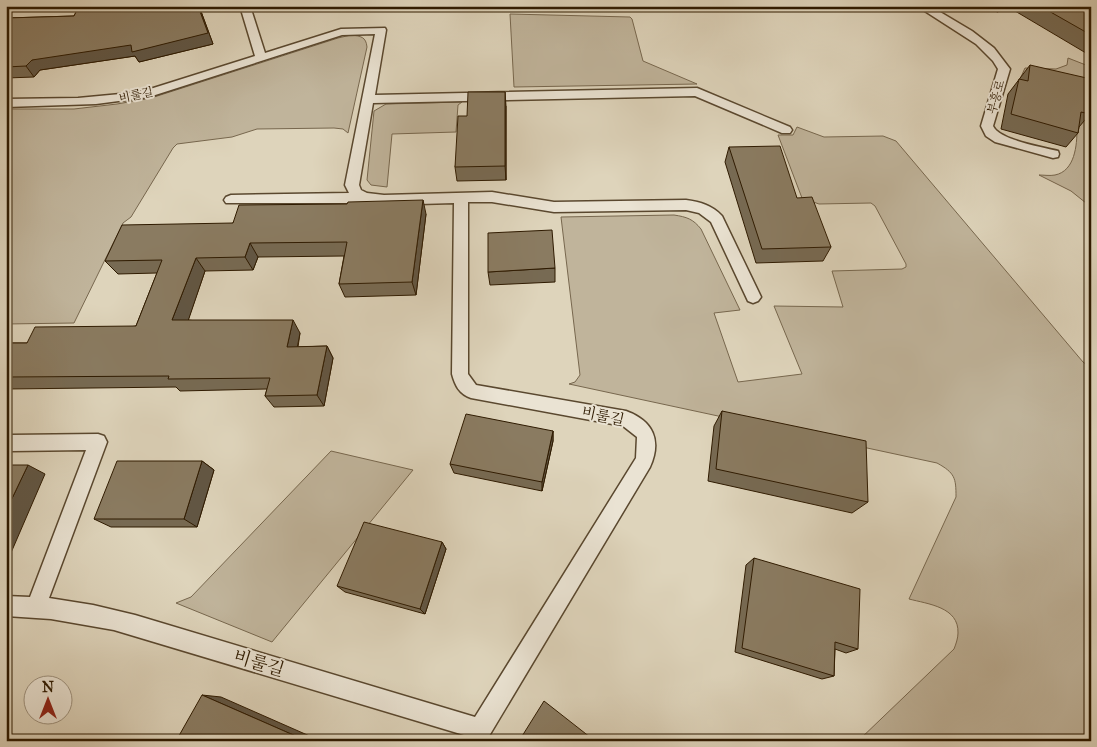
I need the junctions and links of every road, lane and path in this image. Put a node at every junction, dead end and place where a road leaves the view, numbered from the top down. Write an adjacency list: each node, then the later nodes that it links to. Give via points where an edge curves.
1 (245, 6): 3 (lane)
2 (922, 6): 7 (lane, 부흥로, via 983,45 1000,60 1004,69 987,126 990,133 999,139)
3 (261, 58): 4 (lane, 비룰길, via 341,32 380,30); 5 (lane, 비룰길, via 117,100)
4 (368, 99): 6 (lane, via 697,92); 8 (lane, 비룰길, via 352,185 356,193)
5 (6, 103)
6 (786, 130)
7 (1053, 154)
8 (366, 198): 9 (lane); 10 (lane)
9 (460, 198): 11 (lane, via 492,197 554,207 699,207 711,212 717,220); 15 (lane, 비룰길, via 460,374 463,383 471,390 626,419 638,424 646,435 648,448 644,461)
10 (231, 200)
11 (754, 296)
12 (11, 442): 14 (lane, via 98,442)
13 (6, 606): 14 (lane, 비룰길)
14 (36, 606): 15 (lane, 비룰길, via 132,623)
15 (477, 735)

